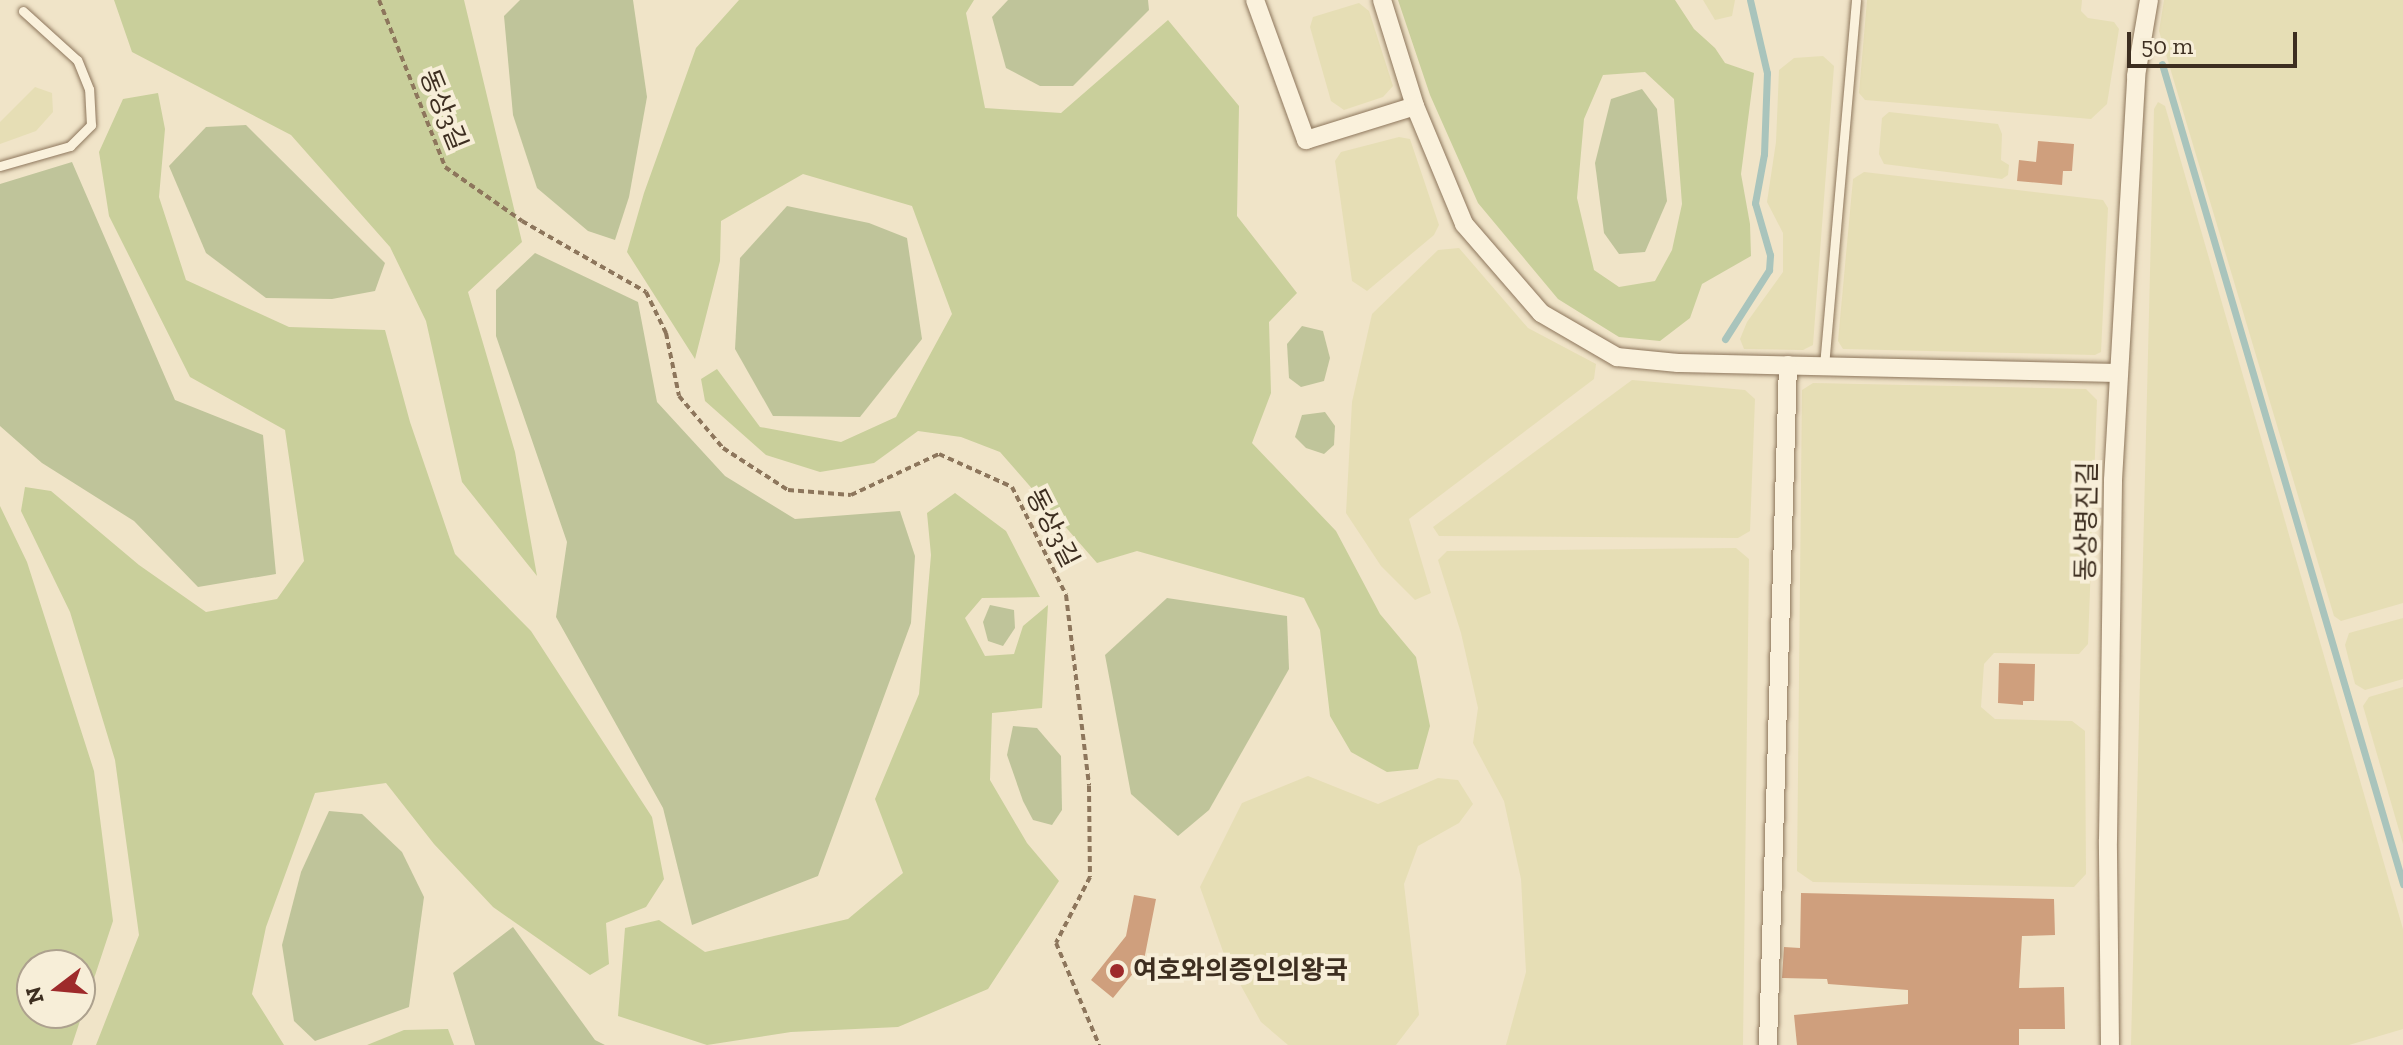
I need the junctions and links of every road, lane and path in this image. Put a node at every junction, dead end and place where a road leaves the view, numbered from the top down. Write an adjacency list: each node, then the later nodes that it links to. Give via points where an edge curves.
1 (379, 0): 12 (path, 동상3길, via 445,167 522,221 646,292 666,333 679,396 723,448 788,490 851,495 939,454 1012,487 1066,595 1089,786 1090,877 1056,943)
2 (1255, 0): 7 (street, via 1306,140)
3 (1382, 0): 7 (street)
4 (1856, 0): 10 (lane)
5 (2149, 0): 11 (street, 동상명진길, via 2136,76)
6 (23, 11): 8 (lane, via 77,60 89,89 91,125 70,146)
7 (1415, 106): 9 (street, via 1464,224 1541,313 1617,357)
8 (0, 166)
9 (1788, 365): 10 (street); 13 (street)
10 (1824, 366): 11 (street)
11 (2119, 373): 14 (street, 동상명진길, via 2109,746)
12 (1099, 1045)
13 (1768, 1045)
14 (2110, 1045)

